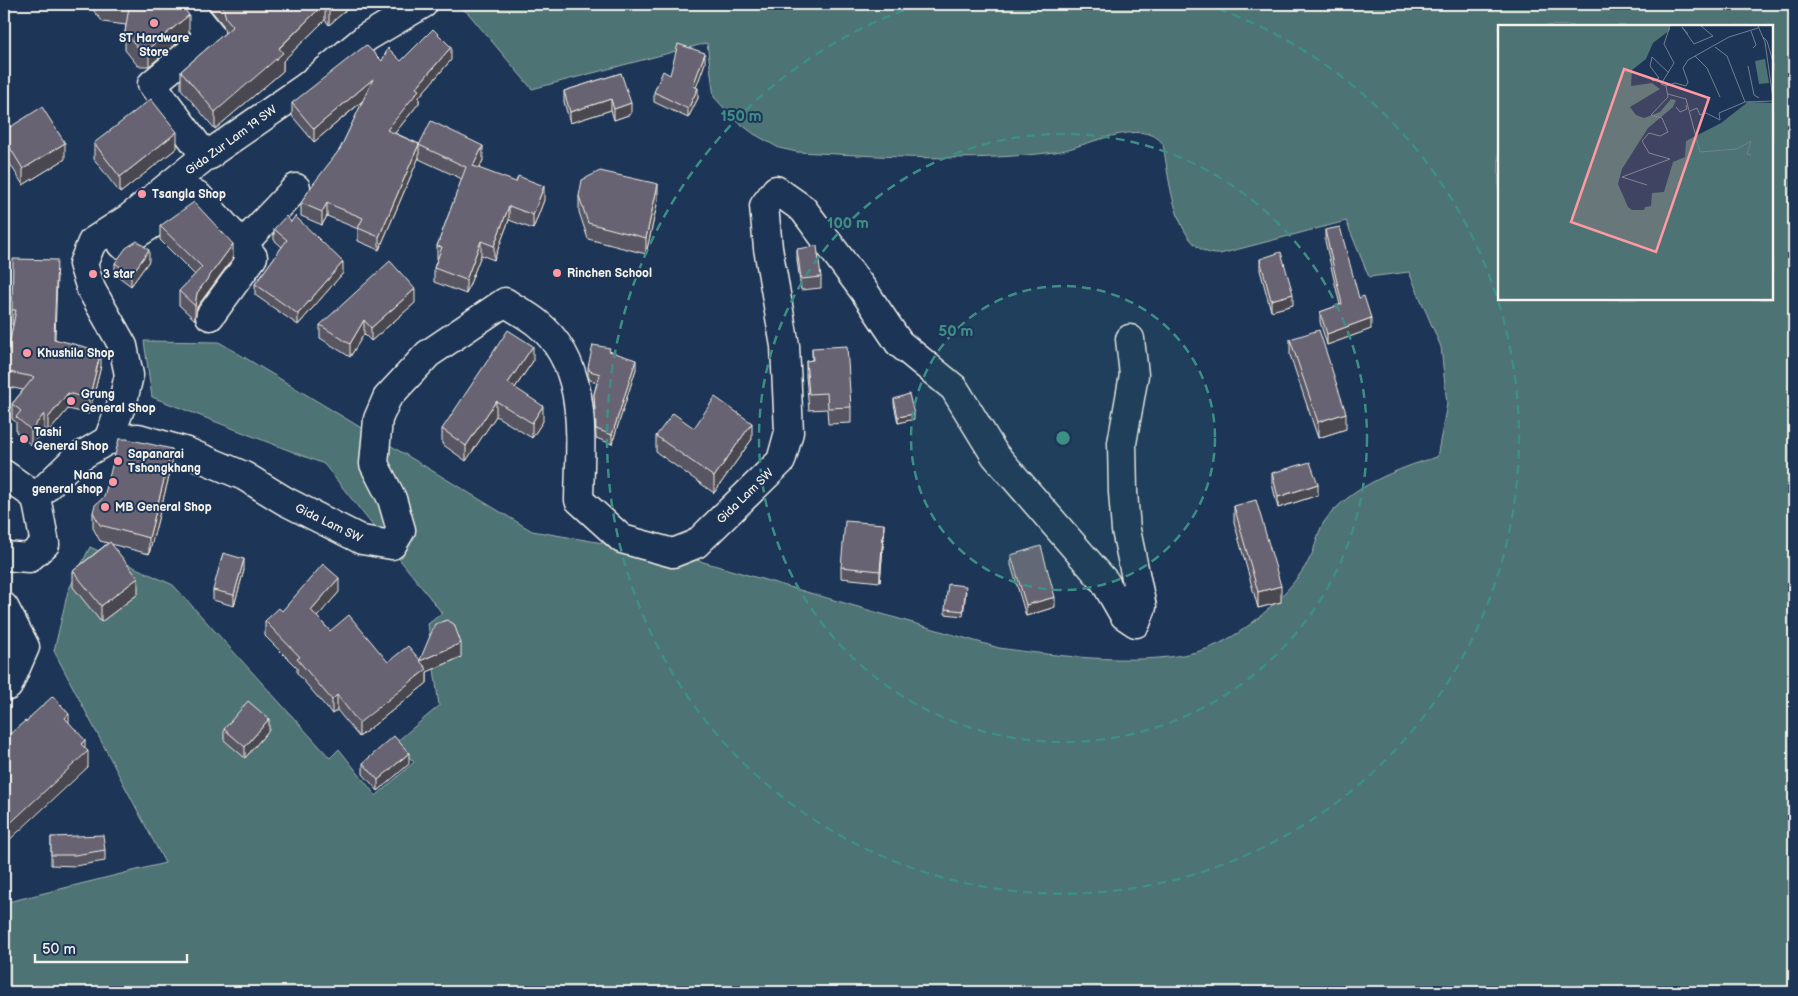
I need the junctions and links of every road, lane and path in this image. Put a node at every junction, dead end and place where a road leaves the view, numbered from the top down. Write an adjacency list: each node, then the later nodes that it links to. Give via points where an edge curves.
1 (186, 4): 3 (street, via 211,35 152,84 197,145)
2 (424, 4): 3 (street, Gida Zur Lam 19 SW, via 368,37 306,87)
3 (210, 155): 6 (street, Gida Zur Lam 19 SW, via 129,218 92,242)
4 (296, 188): 5 (street)
5 (242, 245): 6 (street, via 197,196 108,252); 7 (street, via 253,257)
6 (86, 260): 9 (street, via 83,264 90,289 123,346 129,375)
7 (210, 316)
8 (1130, 339): 9 (street, Gida Lam SW, via 1134,375 1122,443 1126,530 1142,607 1136,623 1124,615 1105,582 994,454 954,388 899,343 803,209 776,190 764,206 785,346 789,432 781,460 696,544 673,553 622,539 579,500 580,422 574,379 561,351 538,323 505,302 428,354 387,398 378,419 374,464 392,499 400,530 392,545 362,540 244,476 187,452 138,438)
9 (108, 440): 11 (street, Gida Lam SW, via 74,460)
10 (4, 474): 11 (street)
11 (36, 497): 12 (street, via 45,544 29,558)
12 (4, 556)
13 (4, 607): 14 (street, via 25,647)
14 (8, 686)

